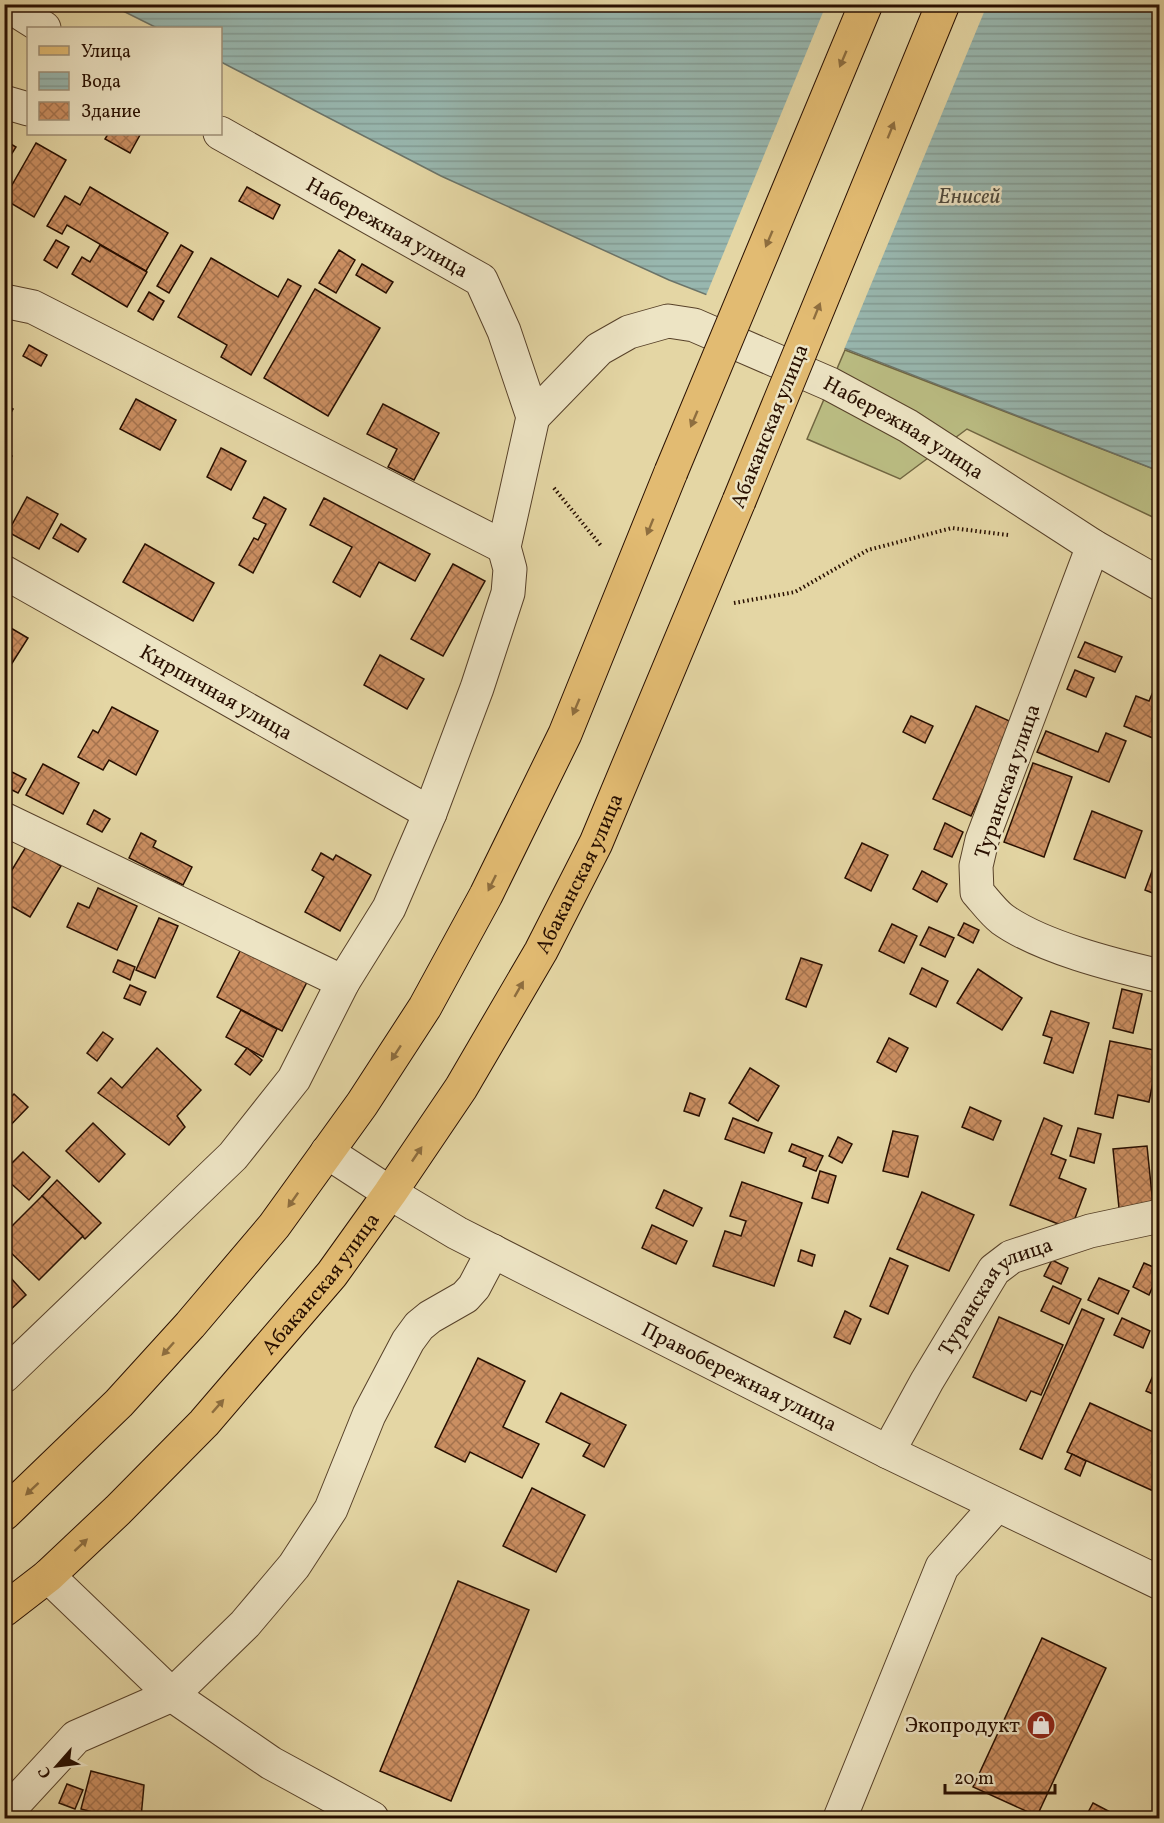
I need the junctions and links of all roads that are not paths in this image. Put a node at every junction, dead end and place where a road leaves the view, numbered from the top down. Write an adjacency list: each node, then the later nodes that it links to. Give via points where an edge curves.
1 (6, 4): 4 (street)
2 (866, 4): 18 (main road, one-way to 18, bridge, via 565,734 486,895 425,1007)
3 (943, 4): 19 (main road, Абаканская улица, one-way to 3, bridge, via 461,1088 541,951 596,843)
4 (42, 27)
5 (4, 102): 6 (street)
6 (27, 109)
7 (222, 134): 9 (street, Набережная улица, via 482,280)
8 (4, 301): 11 (street, via 33,307)
9 (533, 417): 10 (street, Набережная улица, via 599,349 628,332 668,321 694,325 830,384 908,426); 11 (street)
10 (1093, 546): 13 (street, Набережная улица); 16 (street, Туранская улица, via 982,840 976,866 977,892 1001,918 1035,938 1124,968)
11 (504, 547): 14 (street, via 510,569 508,593)
12 (4, 572): 14 (street, Кирпичная улица)
13 (1160, 584)
14 (430, 813): 17 (street, via 389,908)
15 (4, 819): 17 (street)
16 (1160, 975)
17 (343, 982): 22 (street, via 294,1079 233,1156)
18 (327, 1152): 19 (street, Правобережная улица); 25 (main road, one-way to 25, via 274,1226 190,1325 119,1403)
19 (390, 1193): 21 (street, Правобережная улица); 26 (main road, Абаканская улица, one-way to 19, via 204,1423 332,1274)
20 (1160, 1216): 23 (street, Туранская улица, via 1090,1231 1011,1257 994,1270)
21 (493, 1251): 23 (street, Правобережная улица); 29 (street, via 465,1297 430,1317 408,1341 369,1414 331,1509 294,1566 245,1624)
22 (4, 1376)
23 (888, 1452): 24 (street, Правобережная улица)
24 (997, 1505): 27 (street, Правобережная улица); 32 (street, via 942,1567)
25 (4, 1514)
26 (48, 1576): 28 (main road, Абаканская улица); 29 (street)
27 (1160, 1583)
28 (4, 1610)
29 (171, 1695): 30 (street, via 76,1737); 31 (street, via 271,1763)
30 (4, 1815)
31 (372, 1818)
32 (840, 1818)

